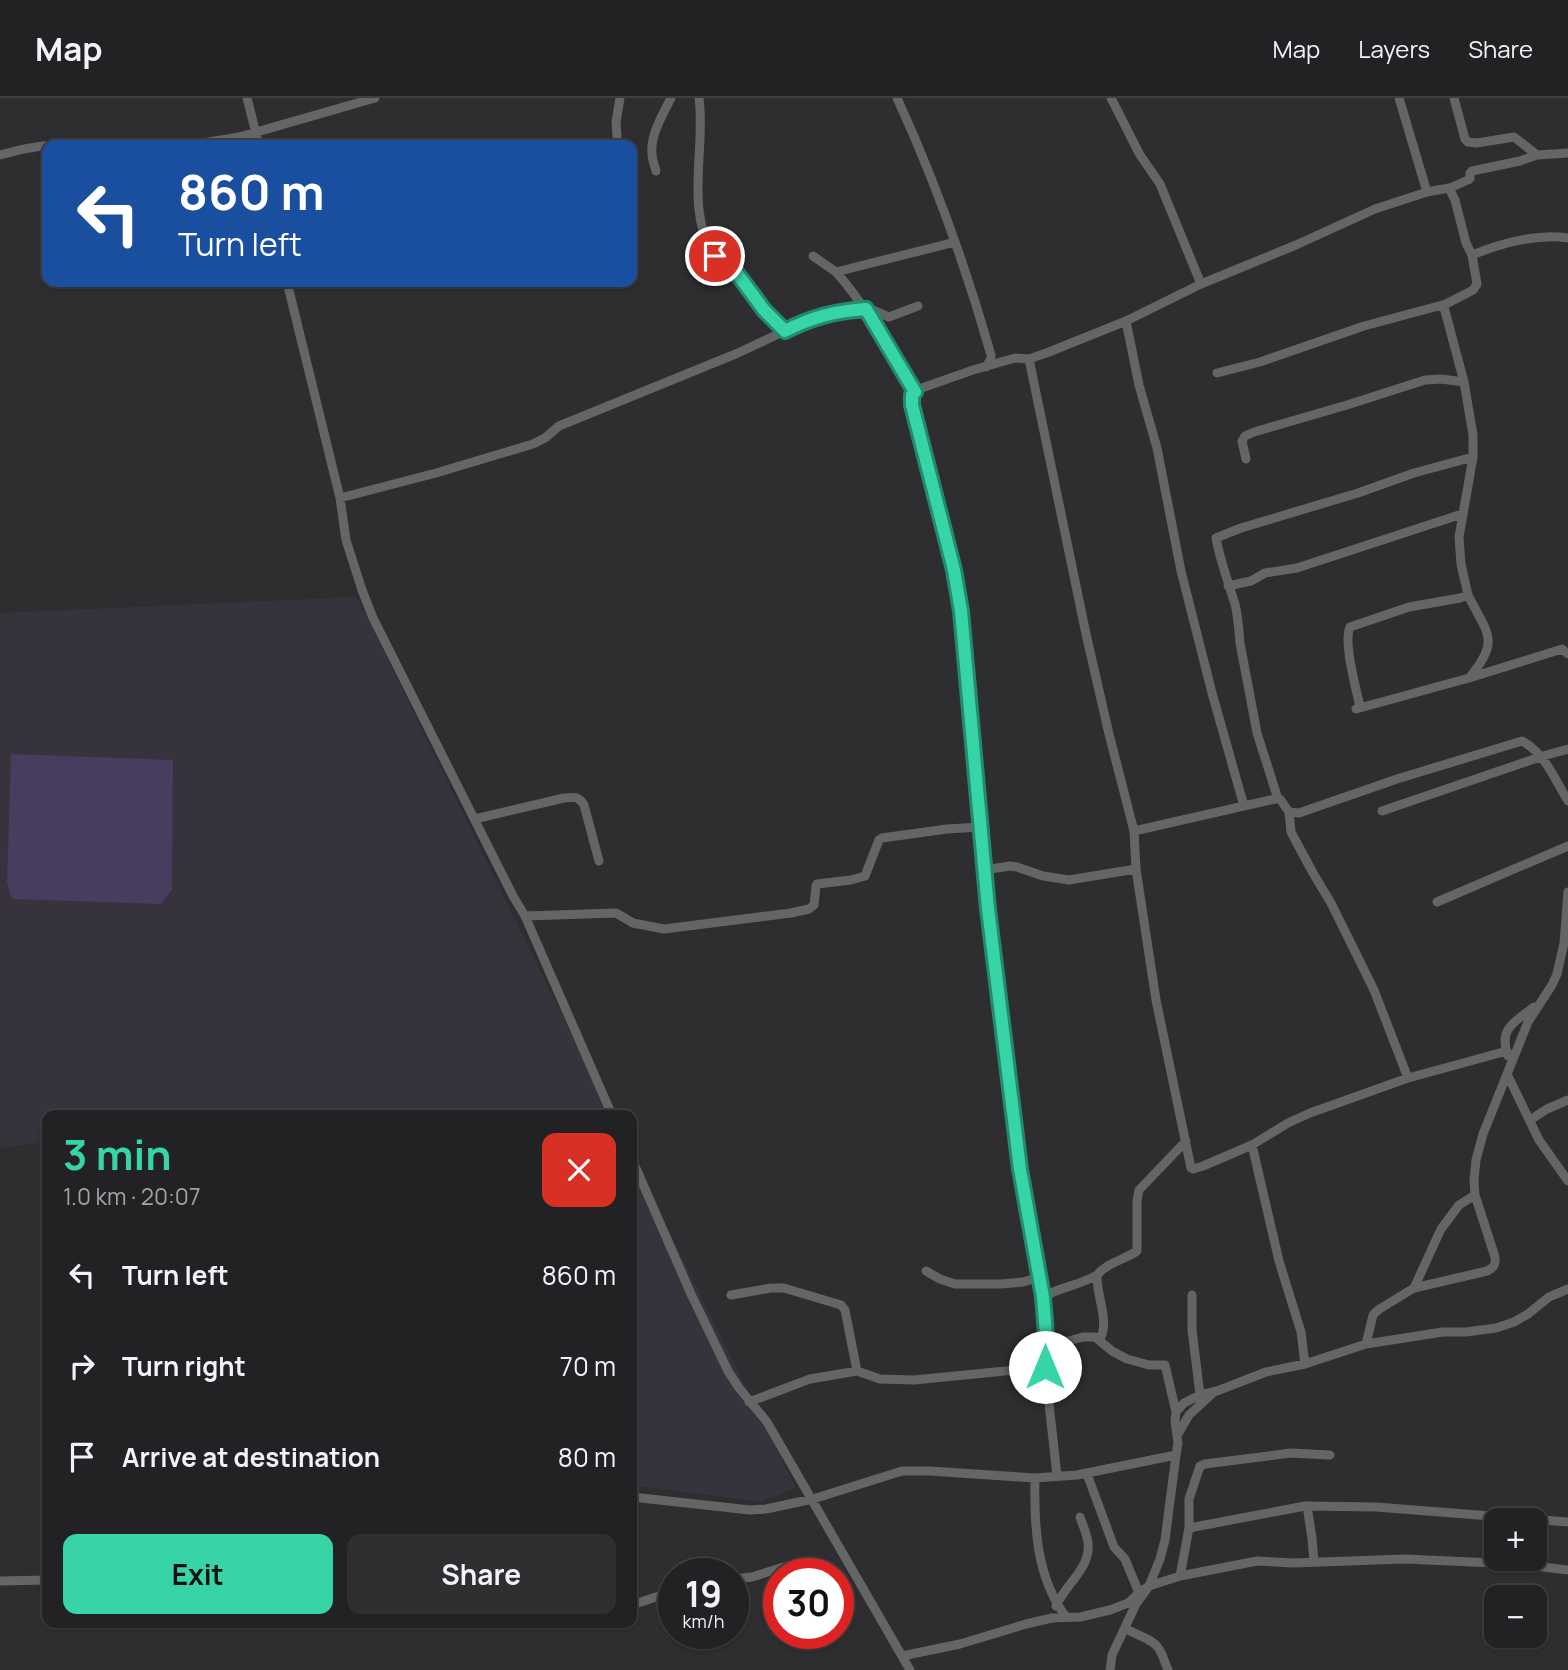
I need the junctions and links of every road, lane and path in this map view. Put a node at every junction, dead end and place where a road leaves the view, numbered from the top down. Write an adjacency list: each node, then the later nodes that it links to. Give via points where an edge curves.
1 (247, 98): 10 (street)
2 (375, 98): 10 (street)
3 (620, 98): 11 (street)
4 (671, 98): 18 (street, via 652,144)
5 (699, 98): 32 (street, via 698,204 708,243 718,261 736,272)
6 (897, 98): 22 (street)
7 (1111, 98): 26 (street, via 1160,184)
8 (1399, 98): 20 (street)
9 (1454, 98): 17 (street, via 1468,142 1514,137)
10 (256, 131): 12 (street); 13 (street)
11 (617, 136)
12 (222, 140)
13 (258, 140)
14 (42, 147): 15 (street)
15 (3, 152)
16 (1568, 153): 17 (street)
17 (1537, 155): 19 (street, via 1472,171 1470,179)
18 (656, 171)
19 (1450, 188): 20 (street); 23 (street)
20 (1427, 192): 26 (street, via 1375,209)
21 (1568, 238): 23 (street, via 1539,237)
22 (955, 242): 25 (street); 34 (street, via 991,355)
23 (1472, 255): 28 (street, via 1476,288)
24 (813, 256): 25 (street)
25 (836, 272): 30 (street)
26 (1201, 284): 31 (street)
27 (288, 287): 40 (street)
28 (1446, 304): 35 (street); 36 (street)
29 (918, 306): 30 (street, via 889,317)
30 (866, 309): 32 (street, via 812,318); 37 (street)
31 (1126, 321): 33 (street); 50 (street, via 1184,583)
32 (785, 331): 40 (street, via 559,426 533,444)
33 (1029, 359): 34 (street, via 1015,358); 55 (street, via 1086,634)
34 (986, 367): 37 (street)
35 (1217, 373)
36 (1464, 382): 38 (street); 39 (street, via 1425,380 1254,432 1242,441)
37 (915, 392): 54 (street, via 912,405 961,611)
38 (1473, 457): 41 (street); 42 (street, via 1220,535 1216,540)
39 (1246, 459)
40 (340, 499): 53 (street, via 346,540 367,603)
41 (1462, 514): 42 (street); 43 (street, via 1461,564)
42 (1228, 586): 48 (street, via 1258,733)
43 (1468, 595): 45 (street, via 1489,641 1483,661); 45 (street, via 1353,625 1348,643 1360,707 1356,709)
44 (1568, 654): 45 (street, via 1562,649)
45 (1469, 678)
46 (1568, 749): 47 (street)
47 (1541, 757): 49 (street); 51 (street); 52 (street, via 1525,742 1515,742 1299,813)
48 (1278, 799): 50 (street); 52 (street)
49 (1568, 801)
50 (1244, 806): 55 (street)
51 (1382, 811)
52 (1289, 812): 67 (street, via 1291,832 1374,990)
53 (475, 819): 57 (street, via 577,797 584,805); 62 (street)
54 (981, 827): 59 (street); 62 (street, via 882,838 865,876 817,884 814,905 791,913 664,929 634,923 616,913)
55 (1134, 831): 58 (street)
56 (1568, 846): 61 (street)
57 (599, 861)
58 (1136, 869): 59 (street, via 1069,880 1010,866); 71 (street, via 1156,1000)
59 (984, 870): 78 (street, via 1020,1169)
60 (1568, 892): 63 (street, via 1561,961)
61 (1437, 902)
62 (525, 916): 69 (street)
63 (1540, 1001): 64 (street, via 1505,1034); 65 (street)
64 (1507, 1051): 65 (street); 67 (street)
65 (1511, 1064): 66 (street)
66 (1507, 1074): 70 (street); 75 (street, via 1483,1133)
67 (1408, 1078): 72 (street, via 1310,1113)
68 (1568, 1100): 70 (street)
69 (610, 1110)
70 (1530, 1120): 74 (street)
71 (1186, 1141): 72 (street, via 1193,1169); 77 (street, via 1139,1190 1138,1251)
72 (1252, 1145): 87 (street, via 1301,1332)
73 (637, 1170): 92 (street, via 712,1338)
74 (1568, 1181)
75 (1475, 1195): 79 (street, via 1445,1222); 79 (street, via 1495,1257 1494,1267)
76 (926, 1271): 78 (street, via 955,1284)
77 (1097, 1275): 83 (street); 84 (street, via 1103,1323)
78 (1040, 1278): 83 (street)
79 (1414, 1288): 85 (street, via 1373,1315)
80 (1568, 1289): 85 (street, via 1496,1328)
81 (731, 1295): 89 (street, via 784,1288 841,1305)
82 (1192, 1295): 91 (street)
83 (1043, 1297): 86 (street)
84 (1100, 1339): 86 (street, via 1083,1337); 93 (street, via 1127,1359 1165,1365)
85 (1366, 1344): 87 (street)
86 (1047, 1347): 88 (street)
87 (1305, 1364): 90 (street, via 1266,1372)
88 (1045, 1367): 89 (street, via 914,1380 880,1379); 98 (street)
89 (857, 1371): 92 (street, via 810,1379)
90 (1217, 1391): 91 (street); 94 (street, via 1189,1415)
91 (1200, 1395): 93 (street)
92 (749, 1402): 101 (street, via 767,1422)
93 (1177, 1412): 94 (street)
94 (1178, 1434): 95 (street)
95 (1176, 1455): 97 (street); 111 (street, via 1165,1539)
96 (1331, 1455): 105 (street, via 1291,1453 1202,1465 1189,1499)
97 (1087, 1474): 98 (street); 112 (street, via 1114,1547 1125,1559)
98 (1057, 1476): 99 (street)
99 (1035, 1478): 101 (street, via 910,1470); 115 (street, via 1039,1553)
100 (637, 1498): 101 (street, via 750,1510)
101 (813, 1499): 119 (street)
102 (1307, 1506): 104 (street); 105 (street); 106 (street)
103 (1080, 1517): 115 (street, via 1088,1540 1087,1556)
104 (1568, 1522)
105 (1189, 1528): 108 (street)
106 (1314, 1562): 107 (street, via 1405,1559); 108 (street, via 1264,1560)
107 (1568, 1570)
108 (1180, 1576): 111 (street)
109 (42, 1580): 110 (street)
110 (0, 1581)
111 (1149, 1586): 112 (street); 118 (street)
112 (1139, 1593): 117 (street, via 1119,1608)
113 (658, 1596): 114 (street)
114 (637, 1603)
115 (1056, 1605): 116 (street); 117 (street)
116 (1052, 1618): 117 (street); 119 (street)
117 (1066, 1618)
118 (1125, 1628): 121 (street); 122 (street, via 1155,1643)
119 (902, 1656): 120 (street)
120 (910, 1670)
121 (1110, 1670)
122 (1168, 1670)

